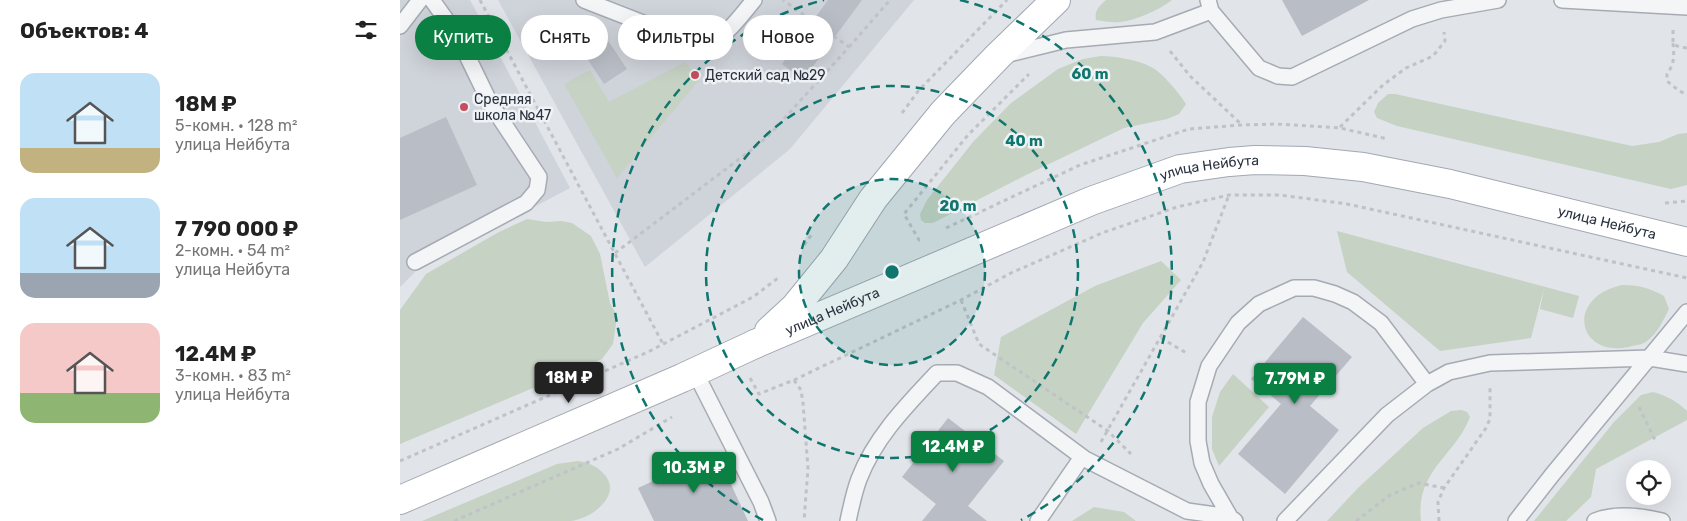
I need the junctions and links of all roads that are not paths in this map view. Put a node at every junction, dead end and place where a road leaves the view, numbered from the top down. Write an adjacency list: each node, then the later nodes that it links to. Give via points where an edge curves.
1 (420, 0): 10 (lane)
2 (432, 0): 13 (lane, via 457,35 490,103 539,177 537,190 526,203)
3 (584, 0): 4 (lane, via 689,41 706,43 717,39 731,27)
4 (754, 0)
5 (1056, 0): 11 (main road, улица Нейбута)
6 (1498, 0): 8 (lane, via 1440,10 1412,19 1292,76 1278,76 1259,68)
7 (1562, 0): 9 (lane)
8 (1209, 5): 11 (lane, via 1155,32 1066,40)
9 (1687, 6)
10 (400, 26)
11 (998, 56): 15 (main road, улица Нейбута, via 943,113 873,199 834,258 795,307)
12 (1687, 242): 15 (main road, улица Нейбута, via 1450,184 1364,167 1305,161 1229,162 1180,169 1091,202)
13 (415, 262)
14 (1687, 312): 16 (lane)
15 (756, 344): 18 (main road, улица Нейбута)
16 (1650, 358): 17 (lane); 19 (lane, via 1490,363 1449,372); 27 (lane)
17 (1687, 364)
18 (695, 372): 21 (main road, улица Нейбута); 23 (lane)
19 (1427, 384): 22 (lane, via 1380,323 1353,302 1314,288 1294,288 1259,304 1238,323 1210,366 1198,402 1198,441 1202,463); 26 (lane, via 1387,415)
20 (1086, 460): 22 (lane, via 1187,511); 24 (lane, via 988,387 957,373 938,373 879,440 859,479); 25 (lane)
21 (400, 500)
22 (1232, 519)
23 (768, 521)
24 (848, 521)
25 (1038, 521)
26 (1284, 521)
27 (1516, 521)
28 (1595, 521): 29 (lane, via 1605,517 1646,517)
29 (1662, 521)

